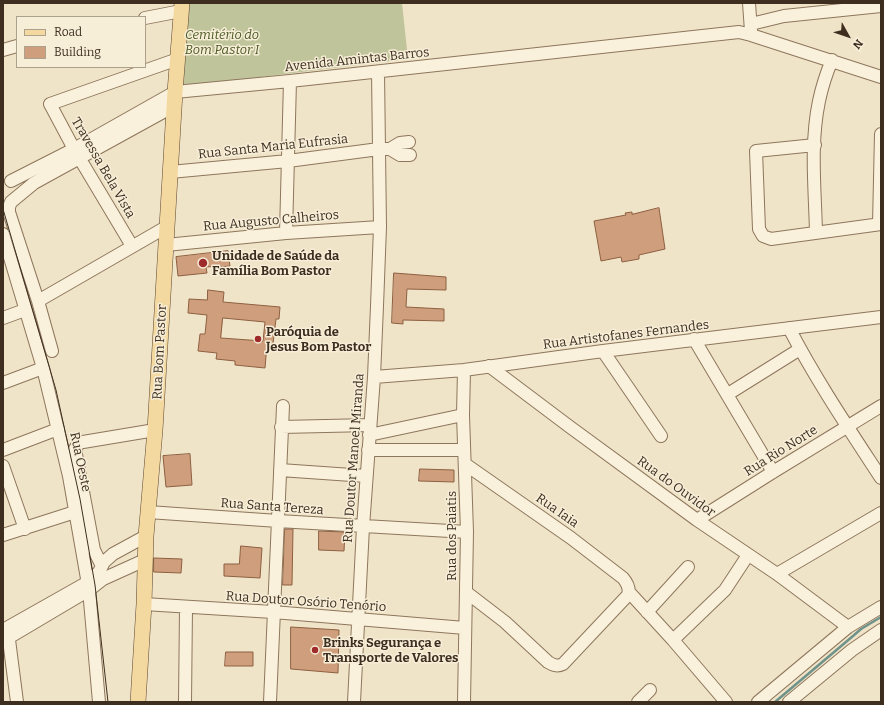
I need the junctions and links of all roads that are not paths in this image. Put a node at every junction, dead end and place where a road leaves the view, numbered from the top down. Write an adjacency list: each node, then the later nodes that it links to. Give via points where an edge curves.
1 (749, 3): 5 (street)
2 (881, 6): 5 (street, via 784,16)
3 (182, 7): 4 (street); 8 (main road, Rua Bom Pastor)
4 (146, 18)
5 (751, 29): 9 (street); 10 (street, Avenida Amintas Barros)
6 (16, 46): 7 (street)
7 (3, 50)
8 (178, 59): 13 (main road, Rua Bom Pastor); 18 (street, Travessa Bela Vista, via 50,104)
9 (832, 60): 11 (street); 16 (street, via 819,100)
10 (378, 72): 12 (street, Avenida Amintas Barros); 17 (street, Rua Doutor Manoel Miranda)
11 (881, 77)
12 (290, 81): 13 (street, Avenida Amintas Barros); 20 (street)
13 (174, 99): 18 (street, Avenida Amintas Barros); 21 (main road, Rua Bom Pastor)
14 (881, 134): 24 (street)
15 (409, 142): 17 (street)
16 (815, 145): 28 (street); 28 (street, via 756,151 759,229 763,236 771,239)
17 (385, 149): 19 (street, via 400,155); 20 (street, Rua Santa Maria Eufrasia); 26 (street, Rua Doutor Manoel Miranda)
18 (77, 154): 22 (street, Avenida Amintas Barros); 23 (street, Avenida Amintas Barros); 31 (street, Travessa Bela Vista)
19 (410, 155)
20 (288, 161): 21 (street, Rua Santa Maria Eufrasia); 27 (street)
21 (170, 172): 25 (main road, Rua Bom Pastor)
22 (7, 178): 23 (street, Avenida Amintas Barros)
23 (34, 183): 32 (street, Avenida Amintas Barros, via 11,202 9,212)
24 (880, 224): 28 (street)
25 (168, 226): 30 (main road, Rua Bom Pastor); 31 (street)
26 (380, 227): 27 (street, Rua Augusto Calheiros); 44 (street, Rua Doutor Manoel Miranda)
27 (286, 232): 30 (street, Rua Augusto Calheiros)
28 (816, 232)
29 (3, 234): 33 (street, Rua Oeste)
30 (166, 245): 53 (main road, Rua Bom Pastor)
31 (132, 246): 32 (street)
32 (38, 301): 39 (street)
33 (25, 310): 35 (street); 42 (street, Rua Oeste)
34 (881, 317): 36 (street, Rua Artistofanes Fernandes)
35 (3, 318)
36 (789, 328): 37 (street, Rua Artistofanes Fernandes); 38 (street)
37 (694, 340): 40 (street, Rua Artistofanes Fernandes); 46 (street)
38 (800, 349): 46 (street); 50 (street)
39 (52, 351)
40 (604, 351): 41 (street, Rua Artistofanes Fernandes); 55 (street)
41 (489, 366): 43 (street, Rua Artistofanes Fernandes); 68 (street, Rua do Ouvidor)
42 (43, 368): 45 (street); 52 (street, Rua Oeste)
43 (464, 370): 44 (street, Rua Artistofanes Fernandes); 49 (street, Rua dos Paiatis)
44 (374, 377): 54 (street, Rua Doutor Manoel Miranda)
45 (3, 383)
46 (728, 394): 62 (street)
47 (282, 406): 51 (street)
48 (881, 406): 50 (street, Rua Rio Norte)
49 (463, 415): 54 (street); 58 (street, Rua dos Paiatis)
50 (847, 426): 62 (street, Rua Rio Norte); 64 (street)
51 (281, 427): 54 (street); 61 (street)
52 (58, 429): 56 (street); 65 (street, Rua Oeste, via 70,476)
53 (155, 430): 66 (main road, Rua Bom Pastor); 77 (street, via 83,442 75,450 94,550)
54 (370, 430): 57 (street, Rua Doutor Manoel Miranda)
55 (661, 436)
56 (3, 450)
57 (368, 450): 58 (street); 63 (street, Rua Doutor Manoel Miranda)
58 (464, 450): 59 (street, Rua dos Paiatis)
59 (465, 464): 72 (street, Rua dos Paiatis); 81 (street, Rua Iaia, via 571,538 623,578)
60 (3, 466): 71 (street)
61 (280, 470): 63 (street); 69 (street)
62 (773, 472): 68 (street, Rua Rio Norte)
63 (366, 476): 70 (street, Rua Doutor Manoel Miranda)
64 (881, 478)
65 (75, 512): 71 (street); 80 (street, Rua Oeste)
66 (148, 512): 69 (street, Rua Santa Tereza); 74 (main road, Rua Bom Pastor)
67 (881, 513): 79 (street)
68 (698, 520): 75 (street, Rua do Ouvidor)
69 (278, 522): 70 (street, Rua Santa Tereza); 86 (street)
70 (363, 527): 72 (street, Rua Santa Tereza); 88 (street, Rua Doutor Manoel Miranda)
71 (25, 529): 73 (street)
72 (467, 532): 82 (street, Rua dos Paiatis)
73 (3, 535)
74 (146, 536): 76 (main road, Rua Bom Pastor); 77 (street, via 112,554)
75 (748, 555): 79 (street, Rua do Ouvidor); 93 (street, via 725,590)
76 (146, 560): 80 (street); 83 (main road, Rua Bom Pastor)
77 (102, 566): 80 (street)
78 (688, 567): 87 (street)
79 (777, 574): 91 (street, Rua do Ouvidor)
80 (89, 586): 92 (street); 97 (street, Rua Oeste)
81 (629, 589): 82 (street, via 628,595 562,664 556,666); 87 (street, Rua Iaia)
82 (466, 592): 89 (street, Rua dos Paiatis)
83 (144, 604): 85 (street, Rua Doutor Osório Tenório); 98 (main road, Rua Bom Pastor)
84 (881, 607): 91 (street)
85 (186, 608): 86 (street, Rua Doutor Osório Tenório); 99 (street)
86 (273, 612): 88 (street, Rua Doutor Osório Tenório); 100 (street)
87 (647, 612): 93 (street, Rua Iaia)
88 (358, 619): 89 (street, Rua Doutor Osório Tenório); 101 (street, Rua Doutor Manoel Miranda)
89 (465, 628): 102 (street, Rua dos Paiatis)
90 (881, 630): 94 (street)
91 (844, 632): 94 (street, Rua do Ouvidor); 105 (street)
92 (6, 634): 96 (street)
93 (673, 640): 104 (street, Rua Iaia)
94 (851, 648): 106 (street)
95 (650, 690): 103 (street)
96 (17, 702)
97 (99, 702)
98 (138, 702)
99 (185, 702)
100 (270, 702)
101 (354, 702)
102 (464, 702)
103 (638, 702)
104 (726, 702)
105 (758, 702)
106 (789, 702)

